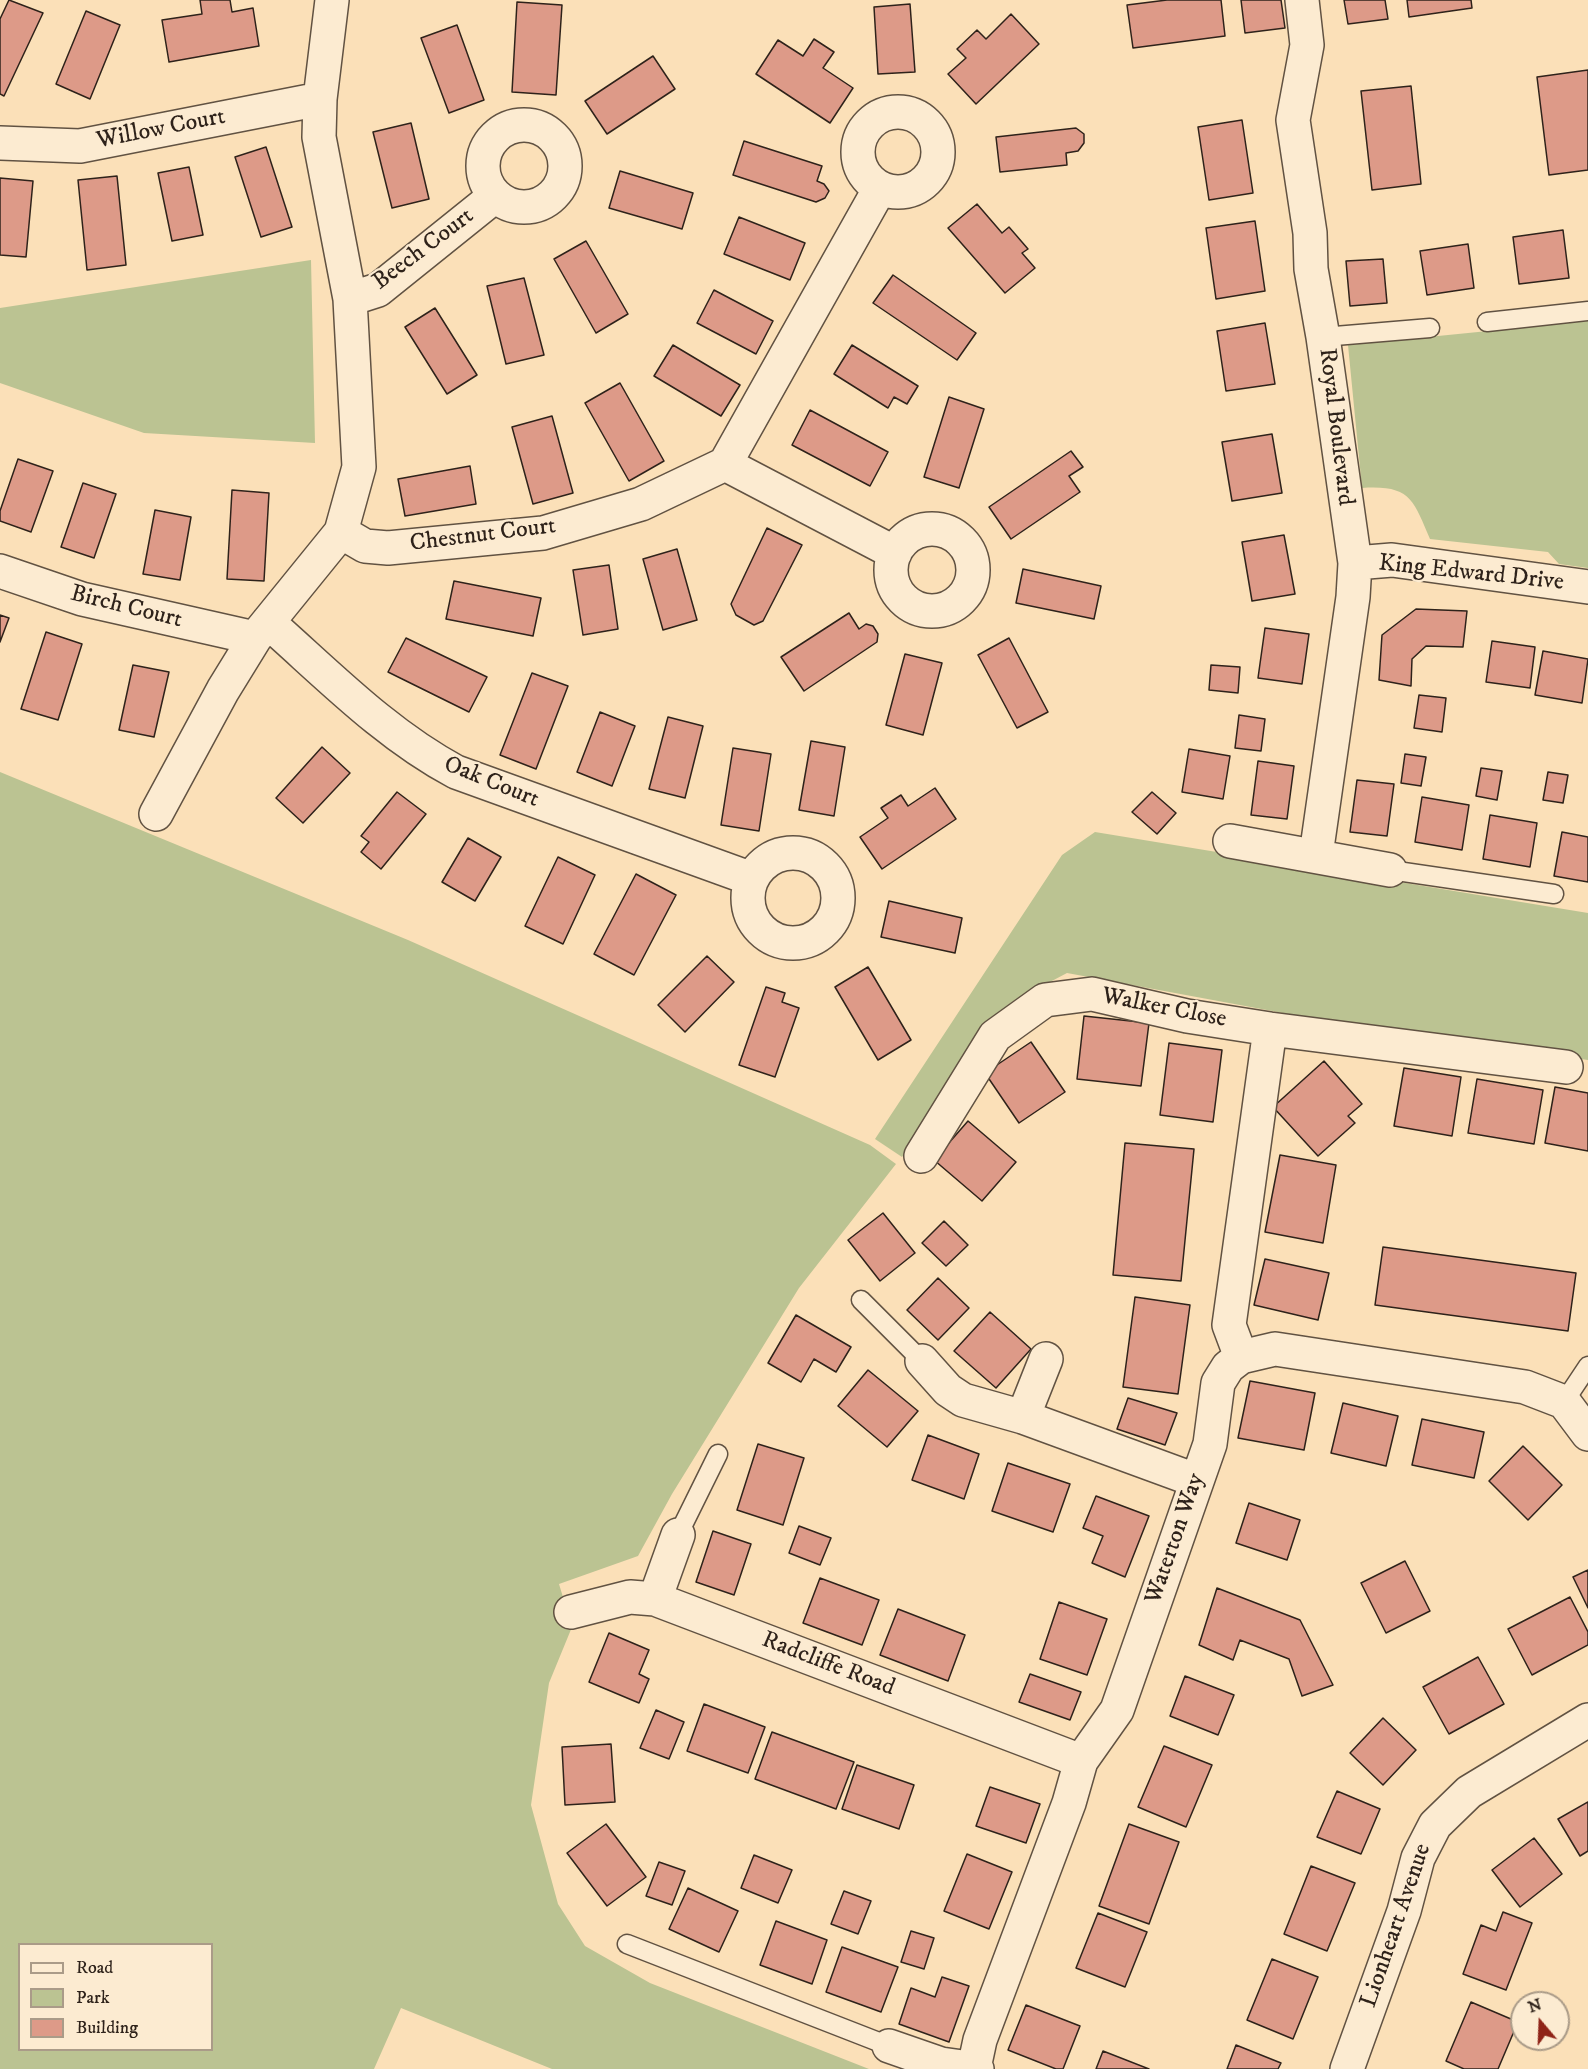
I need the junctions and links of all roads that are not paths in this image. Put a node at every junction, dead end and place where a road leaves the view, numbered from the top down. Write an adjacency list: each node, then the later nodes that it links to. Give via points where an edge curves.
1 (332, 0): 3 (street)
2 (1302, 0): 11 (street, Royal Boulevard, via 1307,45 1293,120)
3 (320, 99): 4 (street, Willow Court, via 80,146); 7 (street, via 319,136)
4 (0, 144)
5 (880, 188): 12 (street)
6 (495, 196): 7 (street, Beech Court, via 378,290)
7 (350, 298): 13 (street, via 359,467)
8 (1588, 311): 9 (lane)
9 (1487, 321)
10 (1430, 328): 11 (lane)
11 (1323, 337): 15 (street, Royal Boulevard)
12 (725, 464): 13 (street, Chestnut Court, via 641,504 543,533 388,548 365,546); 14 (street)
13 (341, 532): 18 (street)
14 (895, 553)
15 (1355, 563): 17 (street, King Edward Drive, via 1392,560); 21 (street, Royal Boulevard)
16 (0, 571): 18 (street, Birch Court, via 82,599)
17 (1588, 587)
18 (261, 630): 19 (street, via 223,690); 23 (street, Oak Court, via 430,758 483,782)
19 (156, 814)
20 (1230, 841): 21 (street)
21 (1316, 855): 22 (street)
22 (1390, 870): 24 (lane)
23 (752, 879)
24 (1554, 894)
25 (1270, 1029): 26 (street, Walker Close); 27 (street, Walker Close, via 1186,1016 1092,994 1045,1000 995,1036); 29 (street, via 1229,1325)
26 (1566, 1067)
27 (921, 1156)
28 (861, 1300): 31 (lane)
29 (1241, 1357): 33 (street, via 1275,1349 1525,1387); 37 (street, Waterton Way, via 1228,1367 1218,1383 1210,1444)
30 (1046, 1359): 34 (street)
31 (922, 1361): 34 (street, via 948,1390 963,1400)
32 (1588, 1366): 33 (lane)
33 (1564, 1402): 35 (street)
34 (1023, 1417): 37 (street)
35 (1588, 1434)
36 (718, 1454): 38 (lane)
37 (1195, 1480): 42 (street, Waterton Way, via 1117,1710)
38 (678, 1535): 39 (street)
39 (656, 1599): 40 (street, Radcliffe Road, via 630,1597); 42 (street, Radcliffe Road)
40 (571, 1612)
41 (1588, 1720): 46 (street, Lionheart Avenue, via 1469,1792 1435,1825 1418,1858 1401,1919)
42 (1081, 1761): 45 (street, Waterton Way, via 1069,1803 980,2040)
43 (627, 1944): 44 (lane)
44 (890, 2046): 45 (street, via 941,2064)
45 (975, 2068)
46 (1347, 2069)

